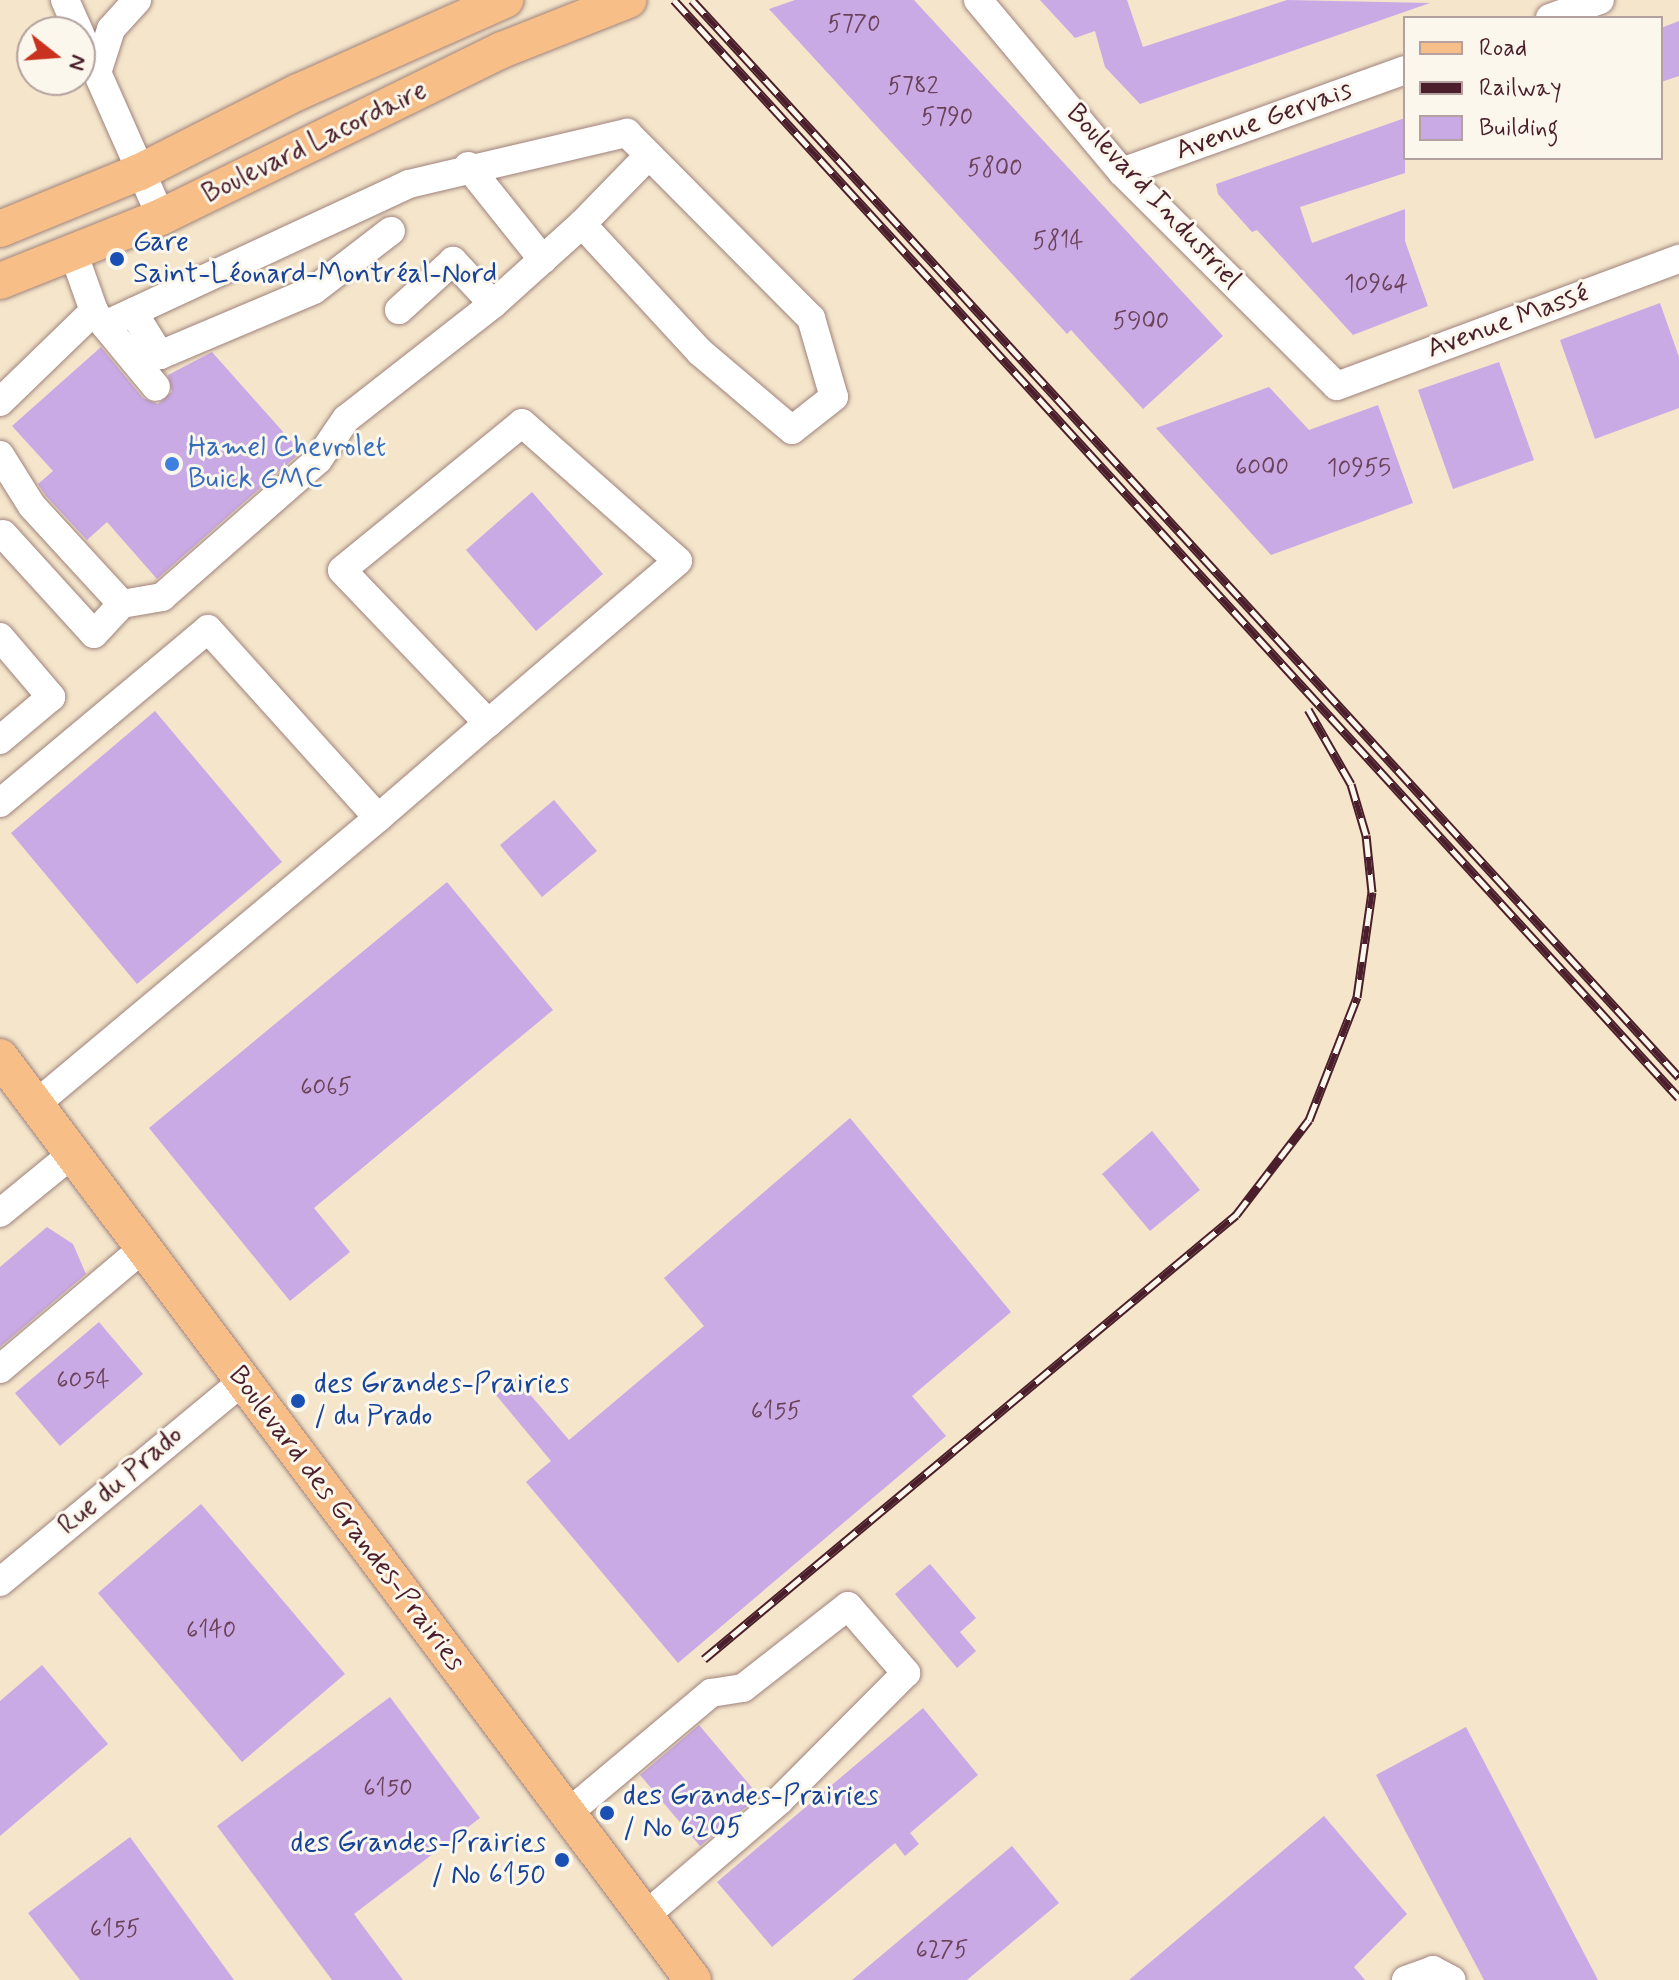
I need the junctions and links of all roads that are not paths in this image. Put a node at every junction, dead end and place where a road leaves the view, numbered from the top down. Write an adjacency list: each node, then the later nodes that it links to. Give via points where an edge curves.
1 (137, 0): 8 (street, via 111,29)
2 (505, 0): 11 (main road, Boulevard Lacordaire, via 298,92)
3 (628, 0): 13 (main road, Boulevard Lacordaire, via 502,50)
4 (978, 0): 12 (street, Boulevard Industriel)
5 (1600, 0): 6 (street)
6 (1556, 16)
7 (1403, 71): 12 (street, Avenue Gervais)
8 (97, 73): 11 (street)
9 (649, 155): 10 (street, via 627,133); 14 (street); 14 (street, via 811,318 834,397 792,430 700,352)
10 (468, 166): 19 (street); 23 (street, via 409,184)
11 (140, 172): 13 (street); 15 (main road, Boulevard Lacordaire)
12 (1122, 172): 25 (street, Boulevard Industriel)
13 (161, 217): 17 (main road, Boulevard Lacordaire)
14 (582, 224): 19 (street)
15 (0, 229)
16 (391, 231): 23 (street, via 314,290 160,355)
17 (73, 252): 20 (main road, Boulevard Lacordaire); 24 (street)
18 (1679, 259): 25 (street, Avenue Massé)
19 (543, 260): 21 (street)
20 (0, 281)
21 (493, 304): 22 (street, via 453,261); 30 (street, via 346,419 318,460 162,597)
22 (399, 310)
23 (133, 312): 24 (street)
24 (99, 318): 26 (street); 27 (street)
25 (1337, 386)
26 (156, 387)
27 (0, 402)
28 (0, 455): 30 (street, via 32,506)
29 (3, 534): 30 (street, via 94,634)
30 (122, 604)
31 (0, 637): 33 (street, via 51,697)
32 (488, 723): 32 (street, via 342,570 522,423 678,561); 35 (street)
33 (0, 740)
34 (0, 803): 35 (street, via 208,629)
35 (378, 818): 37 (street)
36 (0, 1057): 37 (main road, Boulevard des Grandes-Prairies)
37 (35, 1105): 38 (main road, Boulevard des Grandes-Prairies)
38 (72, 1154): 39 (street); 40 (main road, Boulevard des Grandes-Prairies)
39 (0, 1213)
40 (142, 1249): 41 (street); 42 (main road, Boulevard des Grandes-Prairies)
41 (0, 1369)
42 (242, 1382): 43 (street, Rue du Prado); 44 (main road, Boulevard des Grandes-Prairies)
43 (0, 1582)
44 (568, 1813): 45 (main road, Boulevard des Grandes-Prairies); 45 (street, via 711,1693 743,1688 848,1606 906,1673 779,1801)
45 (645, 1916): 46 (main road, Boulevard des Grandes-Prairies)
46 (693, 1980)
47 (1406, 1980): 48 (street, via 1433,1970)
48 (1452, 1980)

